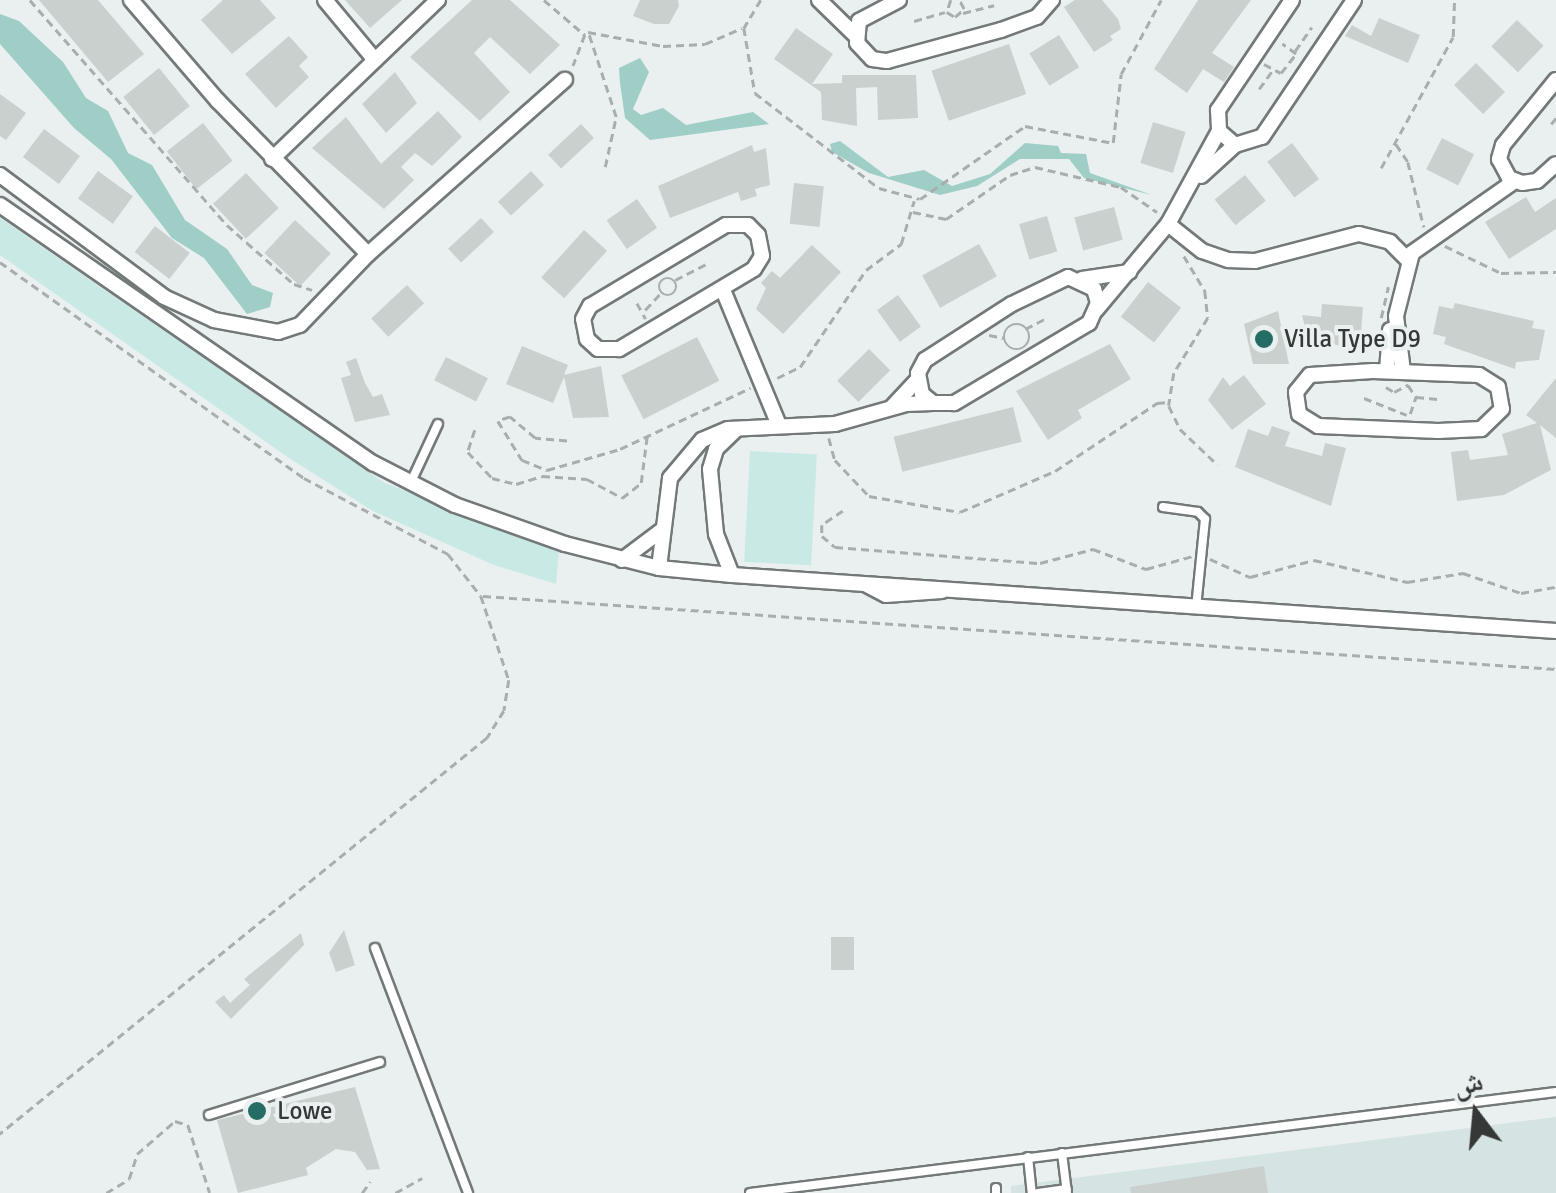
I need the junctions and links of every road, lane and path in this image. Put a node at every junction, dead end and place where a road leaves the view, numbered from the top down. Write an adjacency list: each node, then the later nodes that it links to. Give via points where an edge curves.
1 (30, 0): 63 (path, via 227,225 294,284)
2 (131, 0): 37 (street)
3 (325, 0): 27 (street)
4 (544, 0): 23 (path)
5 (761, 0): 21 (path)
6 (819, 0): 24 (street)
7 (900, 0): 24 (street, via 864,16)
8 (951, 0): 17 (path)
9 (959, 0): 18 (path)
10 (1052, 0): 24 (street, via 1038,17 887,61 866,55)
11 (1161, 0): 45 (path, via 1121,74 1113,144 1030,124)
12 (1292, 0): 22 (street)
13 (1354, 0): 36 (street, via 1262,137)
14 (1454, 0): 35 (path, via 1453,37)
15 (429, 3): 27 (street)
16 (994, 5): 18 (path)
17 (947, 12): 18 (path); 19 (path)
18 (963, 12)
19 (914, 21)
20 (1312, 27): 25 (path)
21 (744, 28): 23 (path, via 705,44 651,46 592,31); 45 (path, via 756,93 879,188)
22 (1268, 32): 25 (path); 26 (street)
23 (585, 35): 29 (path); 40 (path, via 616,118)
24 (856, 36)
25 (1294, 52): 28 (path, via 1281,73)
26 (1250, 58): 28 (path); 34 (street, via 1218,110)
27 (375, 60): 37 (street)
28 (1274, 68): 31 (path)
29 (565, 80): 51 (street)
30 (1556, 80): 39 (street, via 1503,145)
31 (1259, 89)
32 (1556, 118): 33 (path)
33 (1551, 124)
34 (1219, 131): 36 (street); 44 (street)
35 (1396, 144): 41 (path); 50 (path)
36 (1235, 145): 44 (street)
37 (272, 159): 51 (street)
38 (1556, 164): 43 (street, via 1536,181)
39 (1500, 166): 43 (street); 46 (street)
40 (604, 167)
41 (1381, 168)
42 (0, 175): 63 (street, via 148,286 197,314 278,332 300,324)
43 (1515, 181): 46 (street)
44 (1186, 191): 49 (street)
45 (915, 198): 48 (path)
46 (1482, 202): 50 (street)
47 (0, 205): 92 (street, via 302,418)
48 (911, 212): 49 (path, via 946,219 1010,174 1035,167 1121,187); 75 (path, via 904,239 866,270 810,357)
49 (1168, 224): 52 (street, via 1202,251 1228,260 1256,261 1360,234 1390,242); 56 (street)
50 (1431, 235): 52 (street); 57 (path, via 1486,270)
51 (368, 254): 63 (street)
52 (1408, 260): 67 (street)
53 (1198, 261): 78 (path, via 1185,250 1187,268 1205,291 1208,318 1174,374)
54 (0, 262): 101 (path, via 281,463 448,554)
55 (708, 263): 60 (path)
56 (1128, 272): 59 (street); 65 (street)
57 (1556, 272)
58 (1393, 274): 71 (path, via 1381,316)
59 (1082, 279): 65 (street, via 1094,289); 74 (street, via 1061,279 990,317 925,360)
60 (674, 280): 62 (path, via 660,282); 62 (path, via 675,293)
61 (723, 290): 64 (street); 64 (street, via 762,256 748,225 726,226 639,273 590,306 584,333 598,349 612,351); 69 (street)
62 (660, 293): 66 (path)
63 (322, 299)
64 (702, 302): 69 (street)
65 (1096, 310): 79 (street, via 1088,323 1012,372 954,403)
66 (642, 313)
67 (1396, 316): 71 (street); 73 (street)
68 (1044, 319): 70 (path)
69 (735, 324): 75 (street)
70 (1024, 330): 70 (path, via 1017,323 1004,328 1017,352 1029,345)
71 (1386, 343): 72 (street)
72 (1387, 371): 73 (street); 83 (street, via 1310,375 1299,385 1296,407 1318,426)
73 (1404, 371): 83 (street, via 1479,375 1498,387 1502,402 1494,422 1481,429)
74 (918, 380): 79 (street); 80 (street)
75 (766, 382): 82 (street); 86 (path)
76 (1364, 398): 83 (path)
77 (1440, 398): 83 (path, via 1416,397)
78 (1169, 402): 87 (path, via 1054,471 960,512 870,496 835,460); 91 (path, via 1180,429)
79 (933, 403): 80 (street)
80 (892, 407): 82 (street, via 835,424)
81 (438, 424): 92 (lane)
82 (778, 424): 84 (street)
83 (1409, 424)
84 (741, 427): 89 (street); 90 (street)
85 (475, 430): 86 (path, via 468,452 492,478 516,484 542,476 587,480 622,498 641,483)
86 (647, 436): 88 (path, via 540,470 522,460 498,421 510,416 535,438)
87 (828, 436)
88 (567, 441)
89 (691, 448): 90 (street); 95 (street, via 670,478)
90 (712, 460): 99 (street, via 716,534)
91 (1218, 465)
92 (410, 484): 97 (street, via 510,526)
93 (1162, 507): 96 (lane, via 1202,515)
94 (843, 511): 96 (path, via 822,525 822,536 834,547 1040,562 1093,549 1146,569)
95 (662, 530): 97 (street); 98 (street)
96 (1202, 556): 100 (path, via 1250,577 1314,560 1408,582 1463,574 1522,593); 102 (lane)
97 (622, 560): 98 (street)
98 (659, 568): 99 (street)
99 (732, 576): 102 (street, via 922,584 942,591)
100 (1556, 587)
101 (481, 596): 104 (path); 109 (path, via 509,680 504,711 487,738)
102 (1196, 608): 103 (street)
103 (1556, 631)
104 (1556, 669)
105 (375, 948): 121 (lane)
106 (380, 1062): 108 (lane)
107 (1556, 1092): 110 (lane)
108 (209, 1114)
109 (0, 1134)
110 (1062, 1153): 111 (lane); 115 (lane)
111 (1028, 1157): 122 (lane); 123 (lane)
112 (422, 1178): 120 (path)
113 (370, 1182): 114 (path)
114 (366, 1188): 118 (path); 119 (path)
115 (1067, 1191): 123 (lane)
116 (210, 1192): 117 (path, via 188,1125 175,1121 137,1154 129,1179)
117 (106, 1193)
118 (362, 1193)
119 (372, 1193)
120 (395, 1193)
121 (468, 1193)
122 (750, 1193)
123 (1035, 1193)

